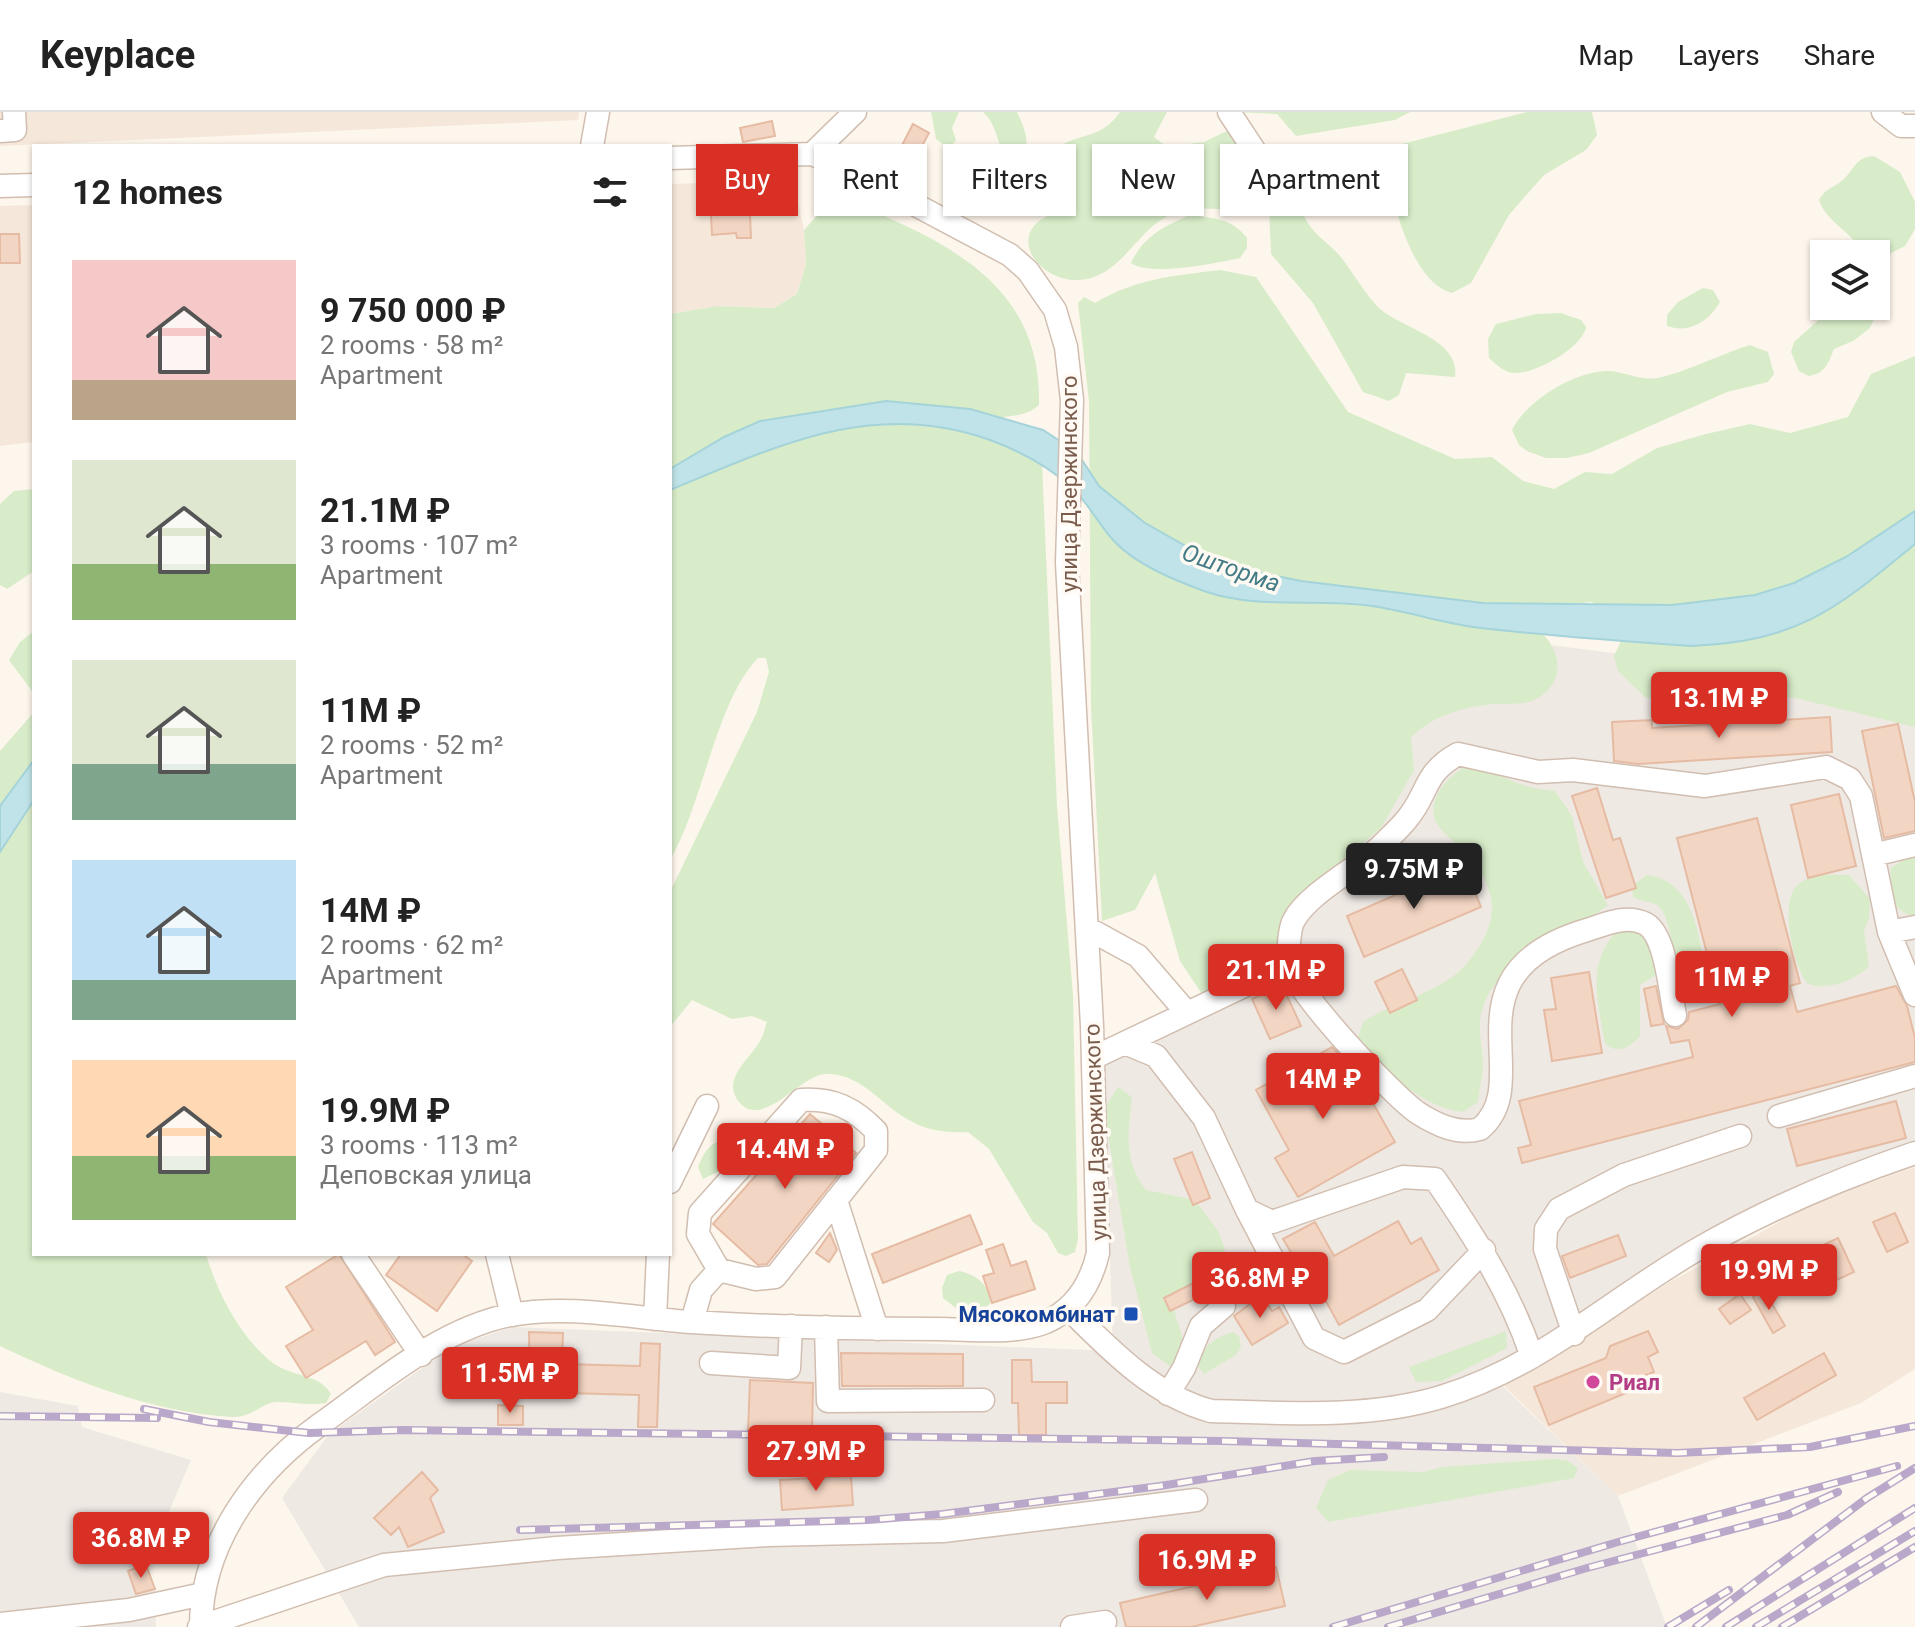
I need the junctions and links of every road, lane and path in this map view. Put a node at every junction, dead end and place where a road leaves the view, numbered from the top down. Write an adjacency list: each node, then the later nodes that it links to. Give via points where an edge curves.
1 (14, 112): 7 (street, via 15,130)
2 (598, 112): 8 (street)
3 (855, 112): 10 (street)
4 (1229, 112): 9 (street)
5 (1883, 112): 6 (street, via 1901,126)
6 (1915, 126)
7 (0, 131)
8 (592, 144)
9 (1250, 144)
10 (812, 154): 11 (street); 17 (street, улица Дзержинского, via 989,242 1028,271 1055,310 1072,400 1066,508)
11 (672, 158)
12 (32, 185): 13 (street)
13 (0, 186)
14 (1915, 845): 15 (street)
15 (1873, 855): 18 (street); 19 (street, via 1857,787 1826,767 1705,786 1573,770 1538,772 1458,754 1428,778 1409,818 1294,920)
16 (1915, 927): 18 (street)
17 (1087, 928): 21 (street, via 1138,956); 24 (street, улица Дзержинского)
18 (1889, 932): 20 (street)
19 (1288, 965): 21 (street); 22 (street, via 1347,1044 1416,1112 1457,1132 1480,1129 1495,1111 1501,1089 1500,1010 1508,988 1523,964 1566,936 1622,920 1651,927 1659,939)
20 (1915, 995)
21 (1187, 1013): 23 (street)
22 (1675, 1015)
23 (1125, 1043): 24 (street); 32 (street, via 1156,1056 1204,1118)
24 (1093, 1058): 39 (street, улица Дзержинского, via 1098,1253 1084,1290)
25 (1915, 1076): 27 (street)
26 (707, 1106): 30 (street)
27 (1779, 1116)
28 (1740, 1136): 46 (street, via 1624,1175 1559,1209 1546,1229 1545,1249)
29 (1915, 1153): 46 (street, via 1806,1196 1698,1249)
30 (672, 1178)
31 (836, 1200): 37 (street, via 775,1277 756,1279); 37 (street, via 876,1150 876,1131 857,1112 825,1099 801,1100 700,1213 698,1234); 45 (street)
32 (1247, 1210): 33 (street, via 1272,1222 1403,1177 1435,1179); 33 (street, via 1314,1338 1344,1352 1427,1310)
33 (1484, 1250): 48 (street)
34 (354, 1256): 47 (street)
35 (497, 1256): 40 (street)
36 (658, 1256): 41 (street)
37 (719, 1270): 42 (street, via 701,1290)
38 (1224, 1306): 50 (street, via 1201,1326)
39 (1068, 1308): 45 (street, улица Дзержинского, via 1031,1327); 50 (street)
40 (512, 1315): 41 (street, улица Дзержинского, via 556,1311); 47 (street, улица Дзержинского, via 469,1329)
41 (655, 1319): 42 (street, улица Дзержинского)
42 (692, 1322): 43 (street, улица Дзержинского)
43 (791, 1326): 44 (street, улица Дзержинского); 49 (street, via 789,1368)
44 (826, 1327): 45 (street, улица Дзержинского); 51 (street, via 828,1401)
45 (877, 1329)
46 (1574, 1334): 48 (street)
47 (421, 1355): 53 (street, улица Дзержинского, via 286,1452 216,1546)
48 (1532, 1357): 50 (street, via 1443,1397 1372,1410 1211,1411)
49 (711, 1363)
50 (1168, 1394)
51 (983, 1400)
52 (1196, 1500): 54 (street, via 943,1531 768,1535 384,1565)
53 (203, 1594): 56 (street, via 129,1610); 57 (street, улица Дзержинского)
54 (238, 1622): 57 (street)
55 (1105, 1622): 58 (street)
56 (0, 1624)
57 (200, 1626)
58 (1072, 1627)

